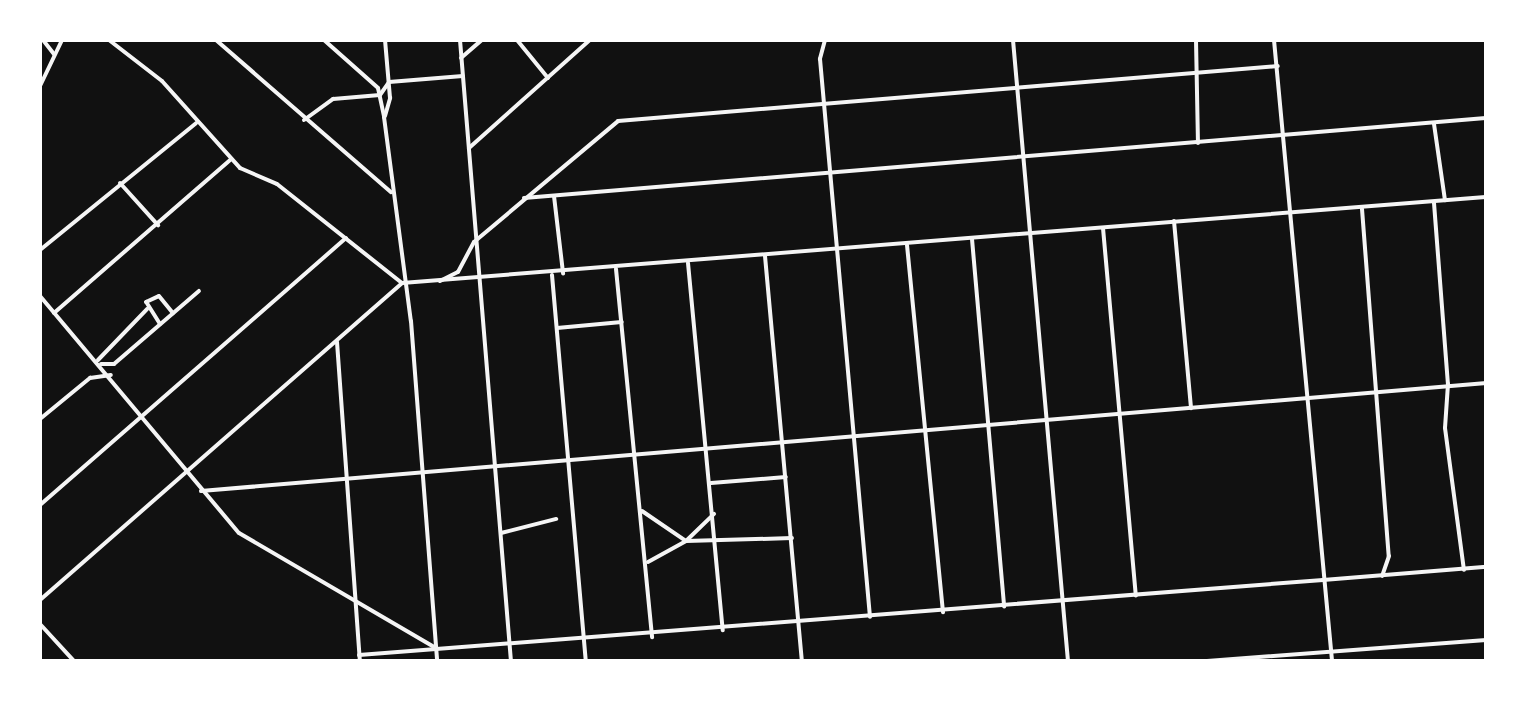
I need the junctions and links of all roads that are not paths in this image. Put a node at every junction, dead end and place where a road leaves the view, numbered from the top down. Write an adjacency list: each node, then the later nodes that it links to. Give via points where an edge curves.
1 (43, 40): 15 (street)
2 (62, 40): 15 (street)
3 (109, 40): 29 (street, via 162,81)
4 (216, 40): 28 (street)
5 (324, 40): 24 (street)
6 (385, 40): 21 (street)
7 (460, 40): 16 (street)
8 (482, 40): 16 (street)
9 (517, 40): 20 (street)
10 (590, 40): 20 (street)
11 (825, 40): 25 (street)
12 (1013, 40): 23 (street)
13 (1196, 40): 18 (street)
14 (1274, 40): 17 (street)
15 (54, 54): 22 (street)
16 (461, 58): 19 (street)
17 (1278, 66): 18 (street); 31 (street)
18 (1198, 70): 23 (street); 32 (street)
19 (463, 76): 21 (street); 33 (street)
20 (548, 78): 33 (street)
21 (389, 82): 24 (street); 26 (street)
22 (40, 86)
23 (1018, 86): 25 (street); 34 (street)
24 (380, 95): 26 (street); 28 (street, via 333,99)
25 (825, 105): 36 (street); 41 (street, via 618,121)
26 (384, 117): 38 (street)
27 (1486, 118): 30 (street)
28 (304, 121): 38 (street)
29 (196, 123): 35 (street); 37 (street)
30 (1434, 124): 31 (street); 42 (street)
31 (1282, 137): 32 (street); 45 (street)
32 (1198, 143): 34 (street)
33 (469, 148): 52 (street)
34 (1025, 158): 36 (street); 49 (street)
35 (230, 160): 47 (street); 50 (street, via 277,184)
36 (830, 175): 39 (street); 55 (street)
37 (120, 183): 47 (street); 54 (street)
38 (391, 192): 63 (street)
39 (554, 196): 41 (street); 59 (street)
40 (1486, 197): 42 (street)
41 (524, 198): 52 (street)
42 (1445, 201): 43 (street)
43 (1434, 202): 44 (street); 76 (street)
44 (1362, 208): 45 (street); 77 (street)
45 (1291, 213): 46 (street); 78 (street)
46 (1174, 221): 48 (street); 79 (street)
47 (158, 225): 67 (street)
48 (1103, 228): 49 (street); 80 (street)
49 (1031, 234): 51 (street); 83 (street)
50 (346, 238): 63 (street); 81 (street)
51 (972, 239): 53 (street); 84 (street)
52 (474, 242): 61 (street); 62 (street, via 458,272)
53 (907, 245): 55 (street); 85 (street)
54 (40, 250)
55 (838, 251): 56 (street); 86 (street)
56 (765, 256): 57 (street); 87 (street)
57 (688, 263): 58 (street); 88 (street)
58 (616, 269): 59 (street); 69 (street)
59 (563, 274): 60 (street)
60 (552, 275): 61 (street); 71 (street)
61 (477, 281): 62 (street); 91 (street)
62 (437, 282): 63 (street)
63 (402, 283): 72 (street); 92 (street)
64 (199, 291): 68 (street)
65 (40, 296): 67 (street)
66 (147, 309): 68 (street, via 146,302 159,296); 70 (street); 73 (street)
67 (54, 313): 73 (street)
68 (173, 313): 70 (street)
69 (622, 322): 71 (street); 89 (street)
70 (160, 324): 73 (street, via 114,364)
71 (557, 328): 90 (street)
72 (337, 342): 93 (street); 95 (street)
73 (99, 362): 74 (street)
74 (111, 375): 81 (street); 82 (street, via 90,378)
75 (1486, 383): 76 (street)
76 (1448, 384): 77 (street); 108 (street, via 1445,428)
77 (1378, 389): 78 (street); 109 (street, via 1389,556)
78 (1305, 396): 79 (street); 110 (street)
79 (1191, 408): 80 (street)
80 (1117, 413): 83 (street); 111 (street)
81 (143, 414): 93 (street); 98 (street)
82 (40, 418)
83 (1045, 420): 84 (street); 114 (street)
84 (987, 424): 85 (street); 115 (street)
85 (928, 427): 86 (street); 116 (street)
86 (855, 434): 87 (street); 117 (street)
87 (783, 440): 88 (street); 94 (street)
88 (707, 447): 89 (street); 96 (street)
89 (635, 454): 90 (street); 99 (street)
90 (567, 460): 91 (street); 123 (street)
91 (497, 466): 92 (street); 102 (street)
92 (424, 471): 95 (street); 125 (street)
93 (190, 475): 97 (street); 113 (street)
94 (786, 477): 96 (street); 103 (street)
95 (347, 478): 97 (street); 112 (street)
96 (711, 483): 100 (street)
97 (201, 491): 112 (street, via 239,533)
98 (40, 505)
99 (642, 511): 104 (street); 106 (street)
100 (714, 514): 104 (street); 105 (street)
101 (556, 519): 102 (street)
102 (501, 533): 124 (street)
103 (792, 538): 105 (street); 119 (street)
104 (686, 541): 105 (street); 106 (street)
105 (717, 544): 120 (street)
106 (648, 562): 121 (street)
107 (1486, 567): 108 (street)
108 (1464, 570): 109 (street)
109 (1382, 576): 110 (street)
110 (1322, 580): 111 (street); 126 (street)
111 (1136, 596): 114 (street)
112 (357, 597): 125 (street); 127 (street)
113 (40, 600)
114 (1063, 602): 115 (street); 133 (street)
115 (1004, 607): 116 (street)
116 (943, 612): 117 (street)
117 (870, 617): 119 (street)
118 (40, 624): 128 (street)
119 (799, 624): 120 (street); 132 (street)
120 (723, 630): 121 (street)
121 (652, 637): 123 (street)
122 (1486, 640): 126 (street)
123 (584, 643): 124 (street); 131 (street)
124 (509, 647): 125 (street); 130 (street)
125 (436, 648): 127 (street); 129 (street)
126 (1331, 652): 134 (street); 135 (street)
127 (360, 658)
128 (74, 661)
129 (437, 661)
130 (511, 661)
131 (586, 661)
132 (802, 661)
133 (1068, 661)
134 (1207, 661)
135 (1332, 661)

